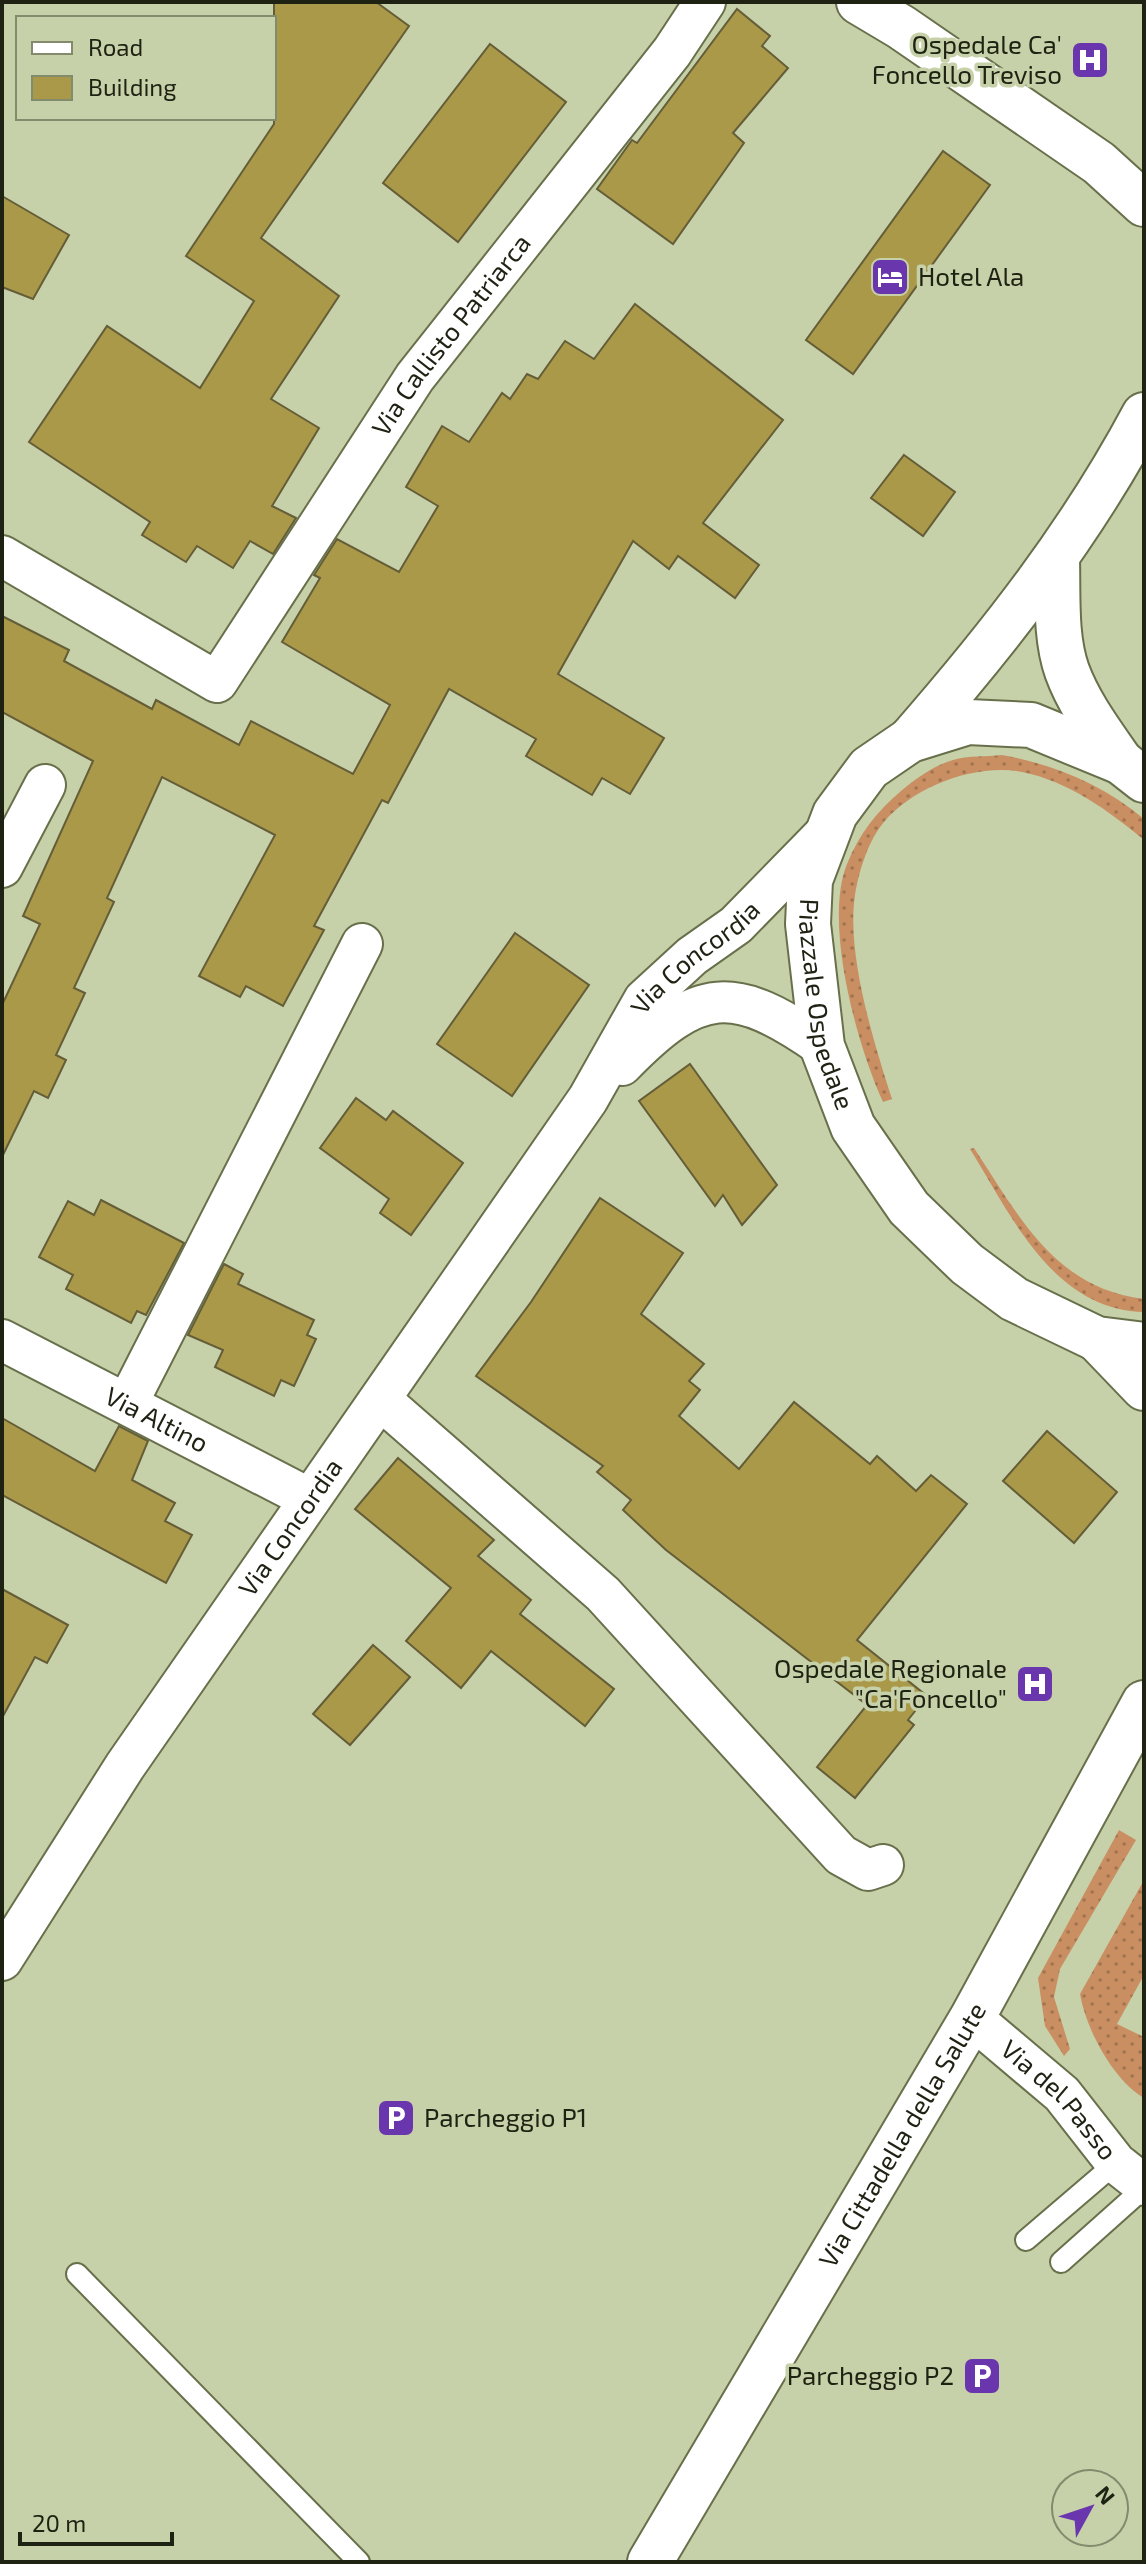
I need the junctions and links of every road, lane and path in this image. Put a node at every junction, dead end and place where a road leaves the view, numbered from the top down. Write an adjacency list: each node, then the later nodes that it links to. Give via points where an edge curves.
1 (705, 2): 5 (street, Via Callisto Patriarca, via 672,52 415,377 217,682)
2 (859, 2): 3 (street, via 1099,163)
3 (1144, 204)
4 (1141, 423): 6 (street)
5 (2, 556)
6 (1057, 560): 7 (street, via 989,650); 8 (street, via 1066,670 1088,714)
7 (910, 740): 8 (street, Piazzale Ospedale, via 968,722 1031,725); 10 (street, Piazzale Ospedale, via 869,768)
8 (1133, 771)
9 (45, 785): 11 (street)
10 (825, 834): 13 (street, Piazzale Ospedale, via 810,880 808,924); 14 (street, Via Concordia, via 766,897 644,1000)
11 (2, 867)
12 (362, 944): 20 (street)
13 (822, 1046): 14 (street, Via Concordia, via 757,1006 711,1003 670,1021); 15 (street, Piazzale Ospedale, via 853,1127 909,1208 967,1264 1014,1299)
14 (588, 1099): 19 (street, Via Concordia)
15 (1097, 1339): 17 (street, Piazzale Ospedale); 18 (street)
16 (2, 1340): 20 (street, Via Altino)
17 (1144, 1345)
18 (1144, 1388)
19 (381, 1400): 21 (street, Via Concordia); 23 (street, via 603,1594 841,1855 868,1870)
20 (127, 1404): 21 (street, Via Altino)
21 (310, 1499): 24 (street, Via Concordia, via 125,1766)
22 (1144, 1703): 25 (street, Via Cittadella della Salute)
23 (883, 1865)
24 (2, 1960)
25 (972, 2018): 26 (street, Via del Passo, via 1062,2094); 31 (street, Via Cittadella della Salute)
26 (1135, 2179): 27 (lane); 28 (lane)
27 (1026, 2240)
28 (1061, 2262)
29 (77, 2274): 30 (lane)
30 (359, 2562)
31 (650, 2562)

